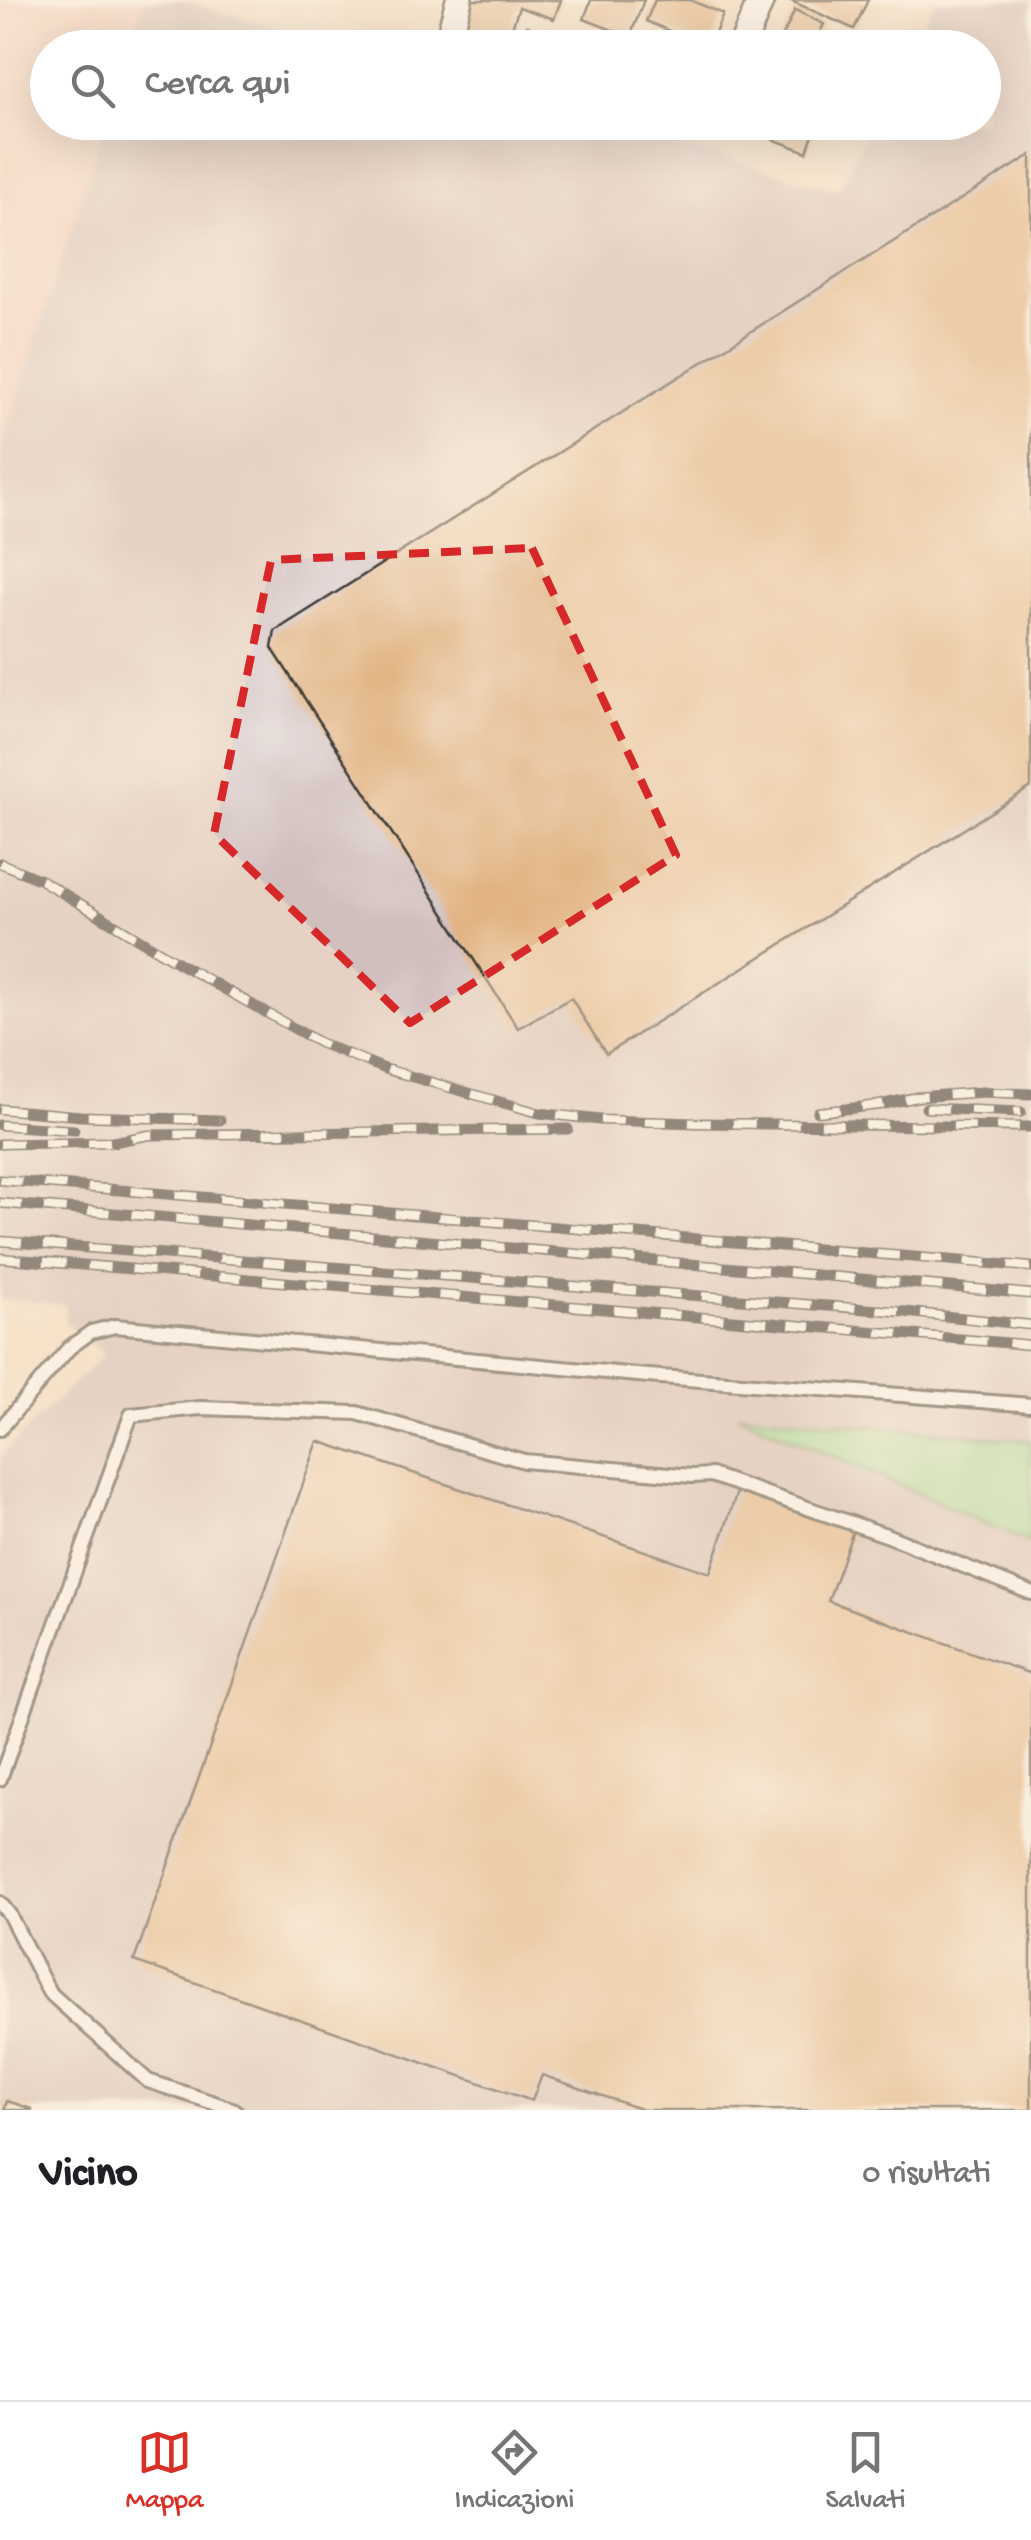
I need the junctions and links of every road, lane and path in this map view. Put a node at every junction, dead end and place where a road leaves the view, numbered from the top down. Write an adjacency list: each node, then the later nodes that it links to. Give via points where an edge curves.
1 (459, 0): 3 (street)
2 (761, 0): 4 (street)
3 (451, 30)
4 (748, 30)
5 (1031, 1404): 6 (lane, via 115,1326 90,1332 69,1348)
6 (0, 1428)
7 (1031, 1593): 8 (lane, via 711,1475 524,1461 356,1414 200,1408 131,1415)
8 (0, 1779)
9 (0, 1903): 10 (lane, via 49,1992 134,2068 148,2080)
10 (235, 2110)

